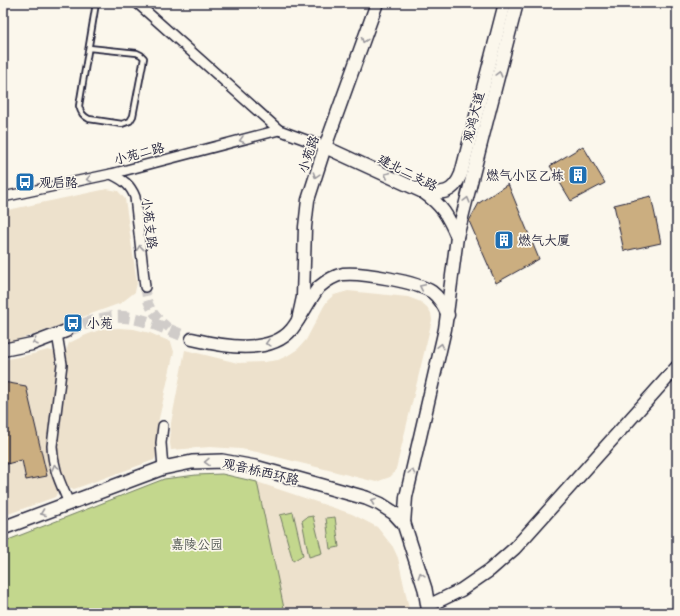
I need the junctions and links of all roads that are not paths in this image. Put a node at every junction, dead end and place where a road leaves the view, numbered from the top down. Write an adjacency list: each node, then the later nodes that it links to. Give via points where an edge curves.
1 (96, 3): 6 (lane)
2 (137, 3): 7 (street, 建北二支路)
3 (377, 3): 8 (street, 小苑路, one-way to 8)
4 (505, 3): 10 (street, 观鸿大道, via 461,174 452,189 437,194)
5 (517, 3): 12 (street, 观鸿大道, one-way to 5)
6 (89, 48): 6 (lane, via 79,106 81,112 89,119 122,124 130,121 144,58 137,53)
7 (280, 130): 8 (street, 建北二支路); 9 (street, 小苑二路, one-way to 9)
8 (325, 147): 10 (street, 建北二支路, one-way to 8); 15 (street, 小苑路, one-way to 15, via 308,200 303,297)
9 (111, 174): 11 (street, 小苑二路, one-way to 11); 13 (street, 小苑支路, one-way to 9, via 135,197 123,179)
10 (423, 192): 12 (street, 建北二支路, via 441,206)
11 (3, 197)
12 (457, 238): 14 (street, 建北二支路)
13 (144, 287)
14 (448, 315): 15 (street, 小苑路, one-way to 15, via 434,293 422,286 410,282 342,274 325,282 314,294); 23 (street, 建北二支路, one-way to 14, via 406,497)
15 (298, 320): 17 (street, 小苑路, one-way to 17, via 286,335 260,345 229,346)
16 (62, 333): 18 (street, one-way to 18, via 32,344); 22 (street, one-way to 16, via 54,469 52,458 62,364)
17 (192, 339)
18 (3, 350)
19 (677, 367): 25 (street, via 515,548 490,570)
20 (163, 426): 21 (street)
21 (163, 468): 22 (main road, 观音桥西环路); 23 (main road, 观音桥西环路, one-way to 21, via 394,513 366,498 254,467 222,461 192,462)
22 (69, 503): 24 (main road, 观音桥西环路, one-way to 24)
23 (404, 524): 25 (main road, 观音桥西环路, one-way to 23)
24 (3, 528)
25 (429, 609)

